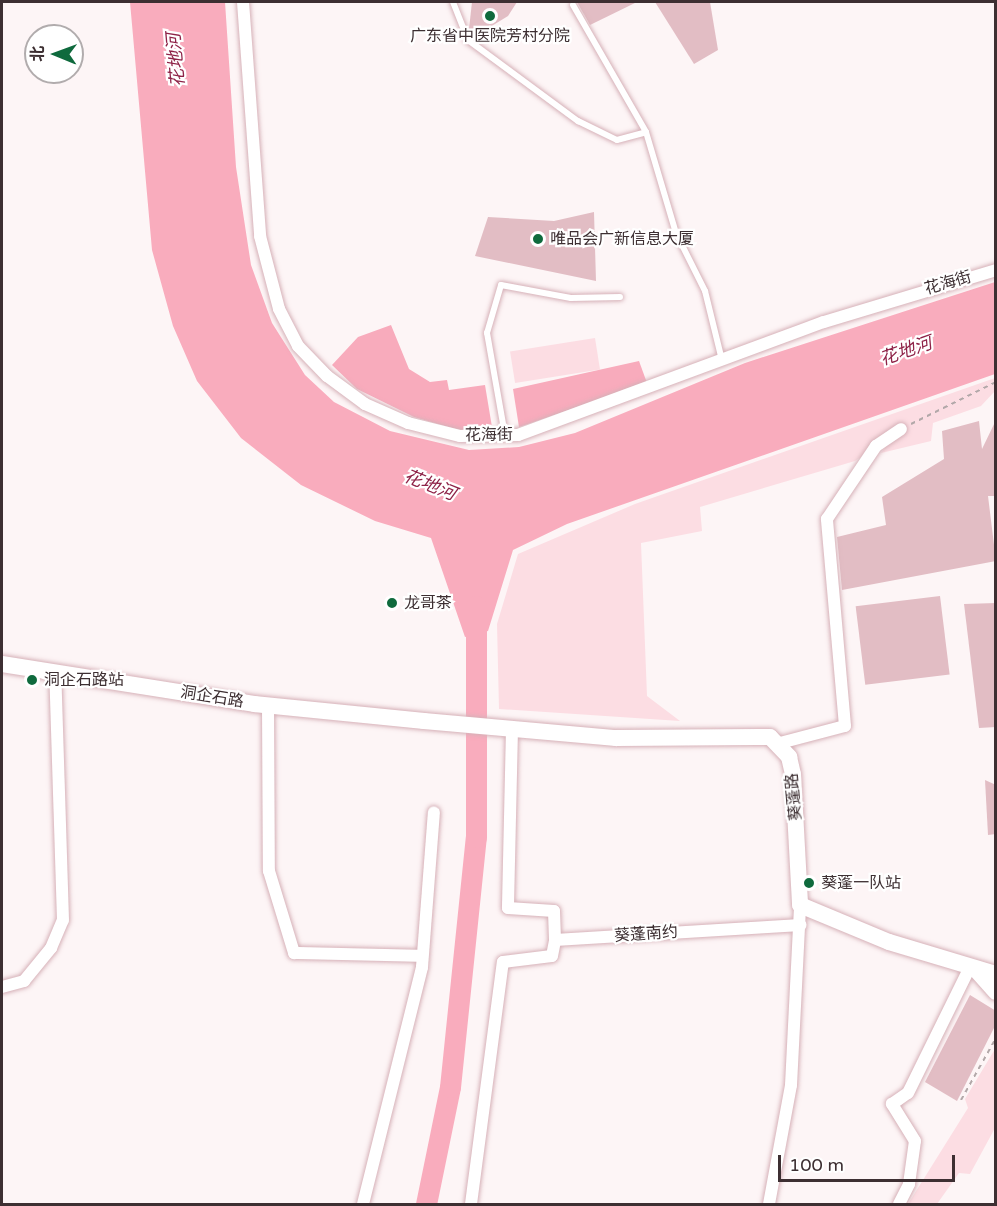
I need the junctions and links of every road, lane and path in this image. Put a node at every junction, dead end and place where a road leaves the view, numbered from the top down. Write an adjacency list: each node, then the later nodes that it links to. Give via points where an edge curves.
1 (243, 2): 10 (street, 花海街, via 266,271 298,346 365,404 408,423 460,436)
2 (453, 2): 4 (lane, via 468,40 578,121 617,140)
3 (573, 5): 4 (lane)
4 (646, 132): 7 (lane, via 676,232 705,291)
5 (996, 270): 7 (street, 花海街, via 873,305)
6 (620, 297): 10 (lane, via 571,298 501,285 487,333)
7 (722, 361): 10 (street, 花海街, via 566,421)
8 (996, 382): 9 (path)
9 (901, 429): 15 (street, via 876,446 827,519 845,726)
10 (505, 435)
11 (2, 664): 12 (street, 洞企石路)
12 (56, 672): 13 (street, 洞企石路); 23 (street, via 63,920 51,948 24,981)
13 (268, 705): 14 (street, 洞企石路); 20 (street, via 269,871 294,953)
14 (509, 729): 15 (street, via 656,740 753,734); 19 (street, via 508,908 554,911)
15 (780, 743): 17 (street, 葵蓬路, via 793,774)
16 (434, 812): 20 (street)
17 (801, 905): 18 (street); 21 (street, via 871,936)
18 (801, 925): 19 (street, 葵蓬南约); 29 (street, via 791,1085)
19 (555, 940): 28 (street, via 552,956 503,962)
20 (423, 956): 27 (street)
21 (974, 969): 22 (street); 24 (street); 30 (street, via 908,1093 892,1104 915,1141 909,1184)
22 (996, 974)
23 (2, 987)
24 (996, 992)
25 (996, 1038): 26 (path)
26 (961, 1100)
27 (363, 1204)
28 (471, 1204)
29 (769, 1204)
30 (899, 1204)

